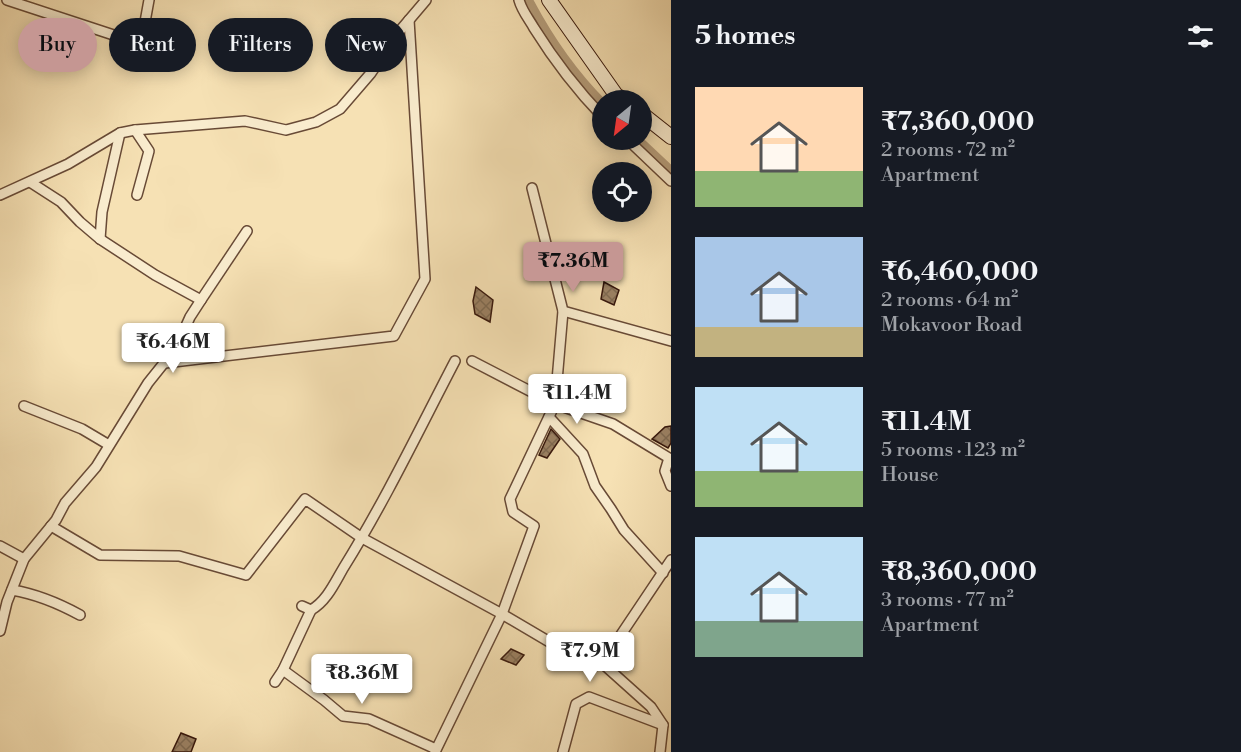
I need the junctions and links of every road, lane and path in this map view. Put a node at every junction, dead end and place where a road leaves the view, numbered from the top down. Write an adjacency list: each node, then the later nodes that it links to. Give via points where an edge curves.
1 (7, 0): 2 (street, via 141,44)
2 (149, 0)
3 (426, 0): 6 (street)
4 (519, 0): 8 (street, via 545,46)
5 (549, 0): 7 (main road)
6 (410, 20): 10 (street, via 340,109 316,122 286,130 245,121); 26 (street, via 425,279 394,336)
7 (612, 90)
8 (592, 106)
9 (652, 122): 12 (main road)
10 (135, 130): 11 (street); 18 (street, via 149,151)
11 (120, 133): 15 (street); 20 (street, via 102,212)
12 (671, 137)
13 (638, 150): 14 (street)
14 (671, 181)
15 (30, 182): 17 (street); 20 (street, via 62,202)
16 (532, 188): 22 (street)
17 (0, 195)
18 (137, 195)
19 (247, 231): 21 (street)
20 (100, 239): 21 (street)
21 (201, 300): 26 (street)
22 (563, 311): 23 (street); 27 (street)
23 (671, 341)
24 (455, 361): 33 (street)
25 (472, 361): 27 (street)
26 (165, 363): 30 (street)
27 (555, 404): 29 (street); 31 (street, via 613,424 669,458 665,471)
28 (24, 406): 30 (street, via 82,429)
29 (549, 417): 37 (street, via 583,454 595,486 624,530); 39 (street, via 510,499 513,512 534,526)
30 (109, 445): 32 (street)
31 (671, 486)
32 (51, 526): 33 (street, via 100,555 178,556 246,575 305,499); 35 (street)
33 (362, 538): 39 (street); 43 (street, via 319,606 307,608)
34 (0, 546): 35 (street)
35 (24, 559): 38 (street)
36 (671, 560): 37 (street)
37 (663, 573): 42 (street)
38 (12, 591): 40 (street, via 53,600); 41 (street)
39 (502, 614): 42 (street, via 592,667); 46 (street)
40 (80, 615)
41 (0, 631)
42 (602, 663): 45 (street, via 651,707)
43 (283, 669): 44 (street); 46 (street, via 343,716 369,719)
44 (274, 682)
45 (663, 725): 47 (street, via 590,697 576,704); 48 (street)
46 (435, 751)
47 (563, 752)
48 (660, 752)

